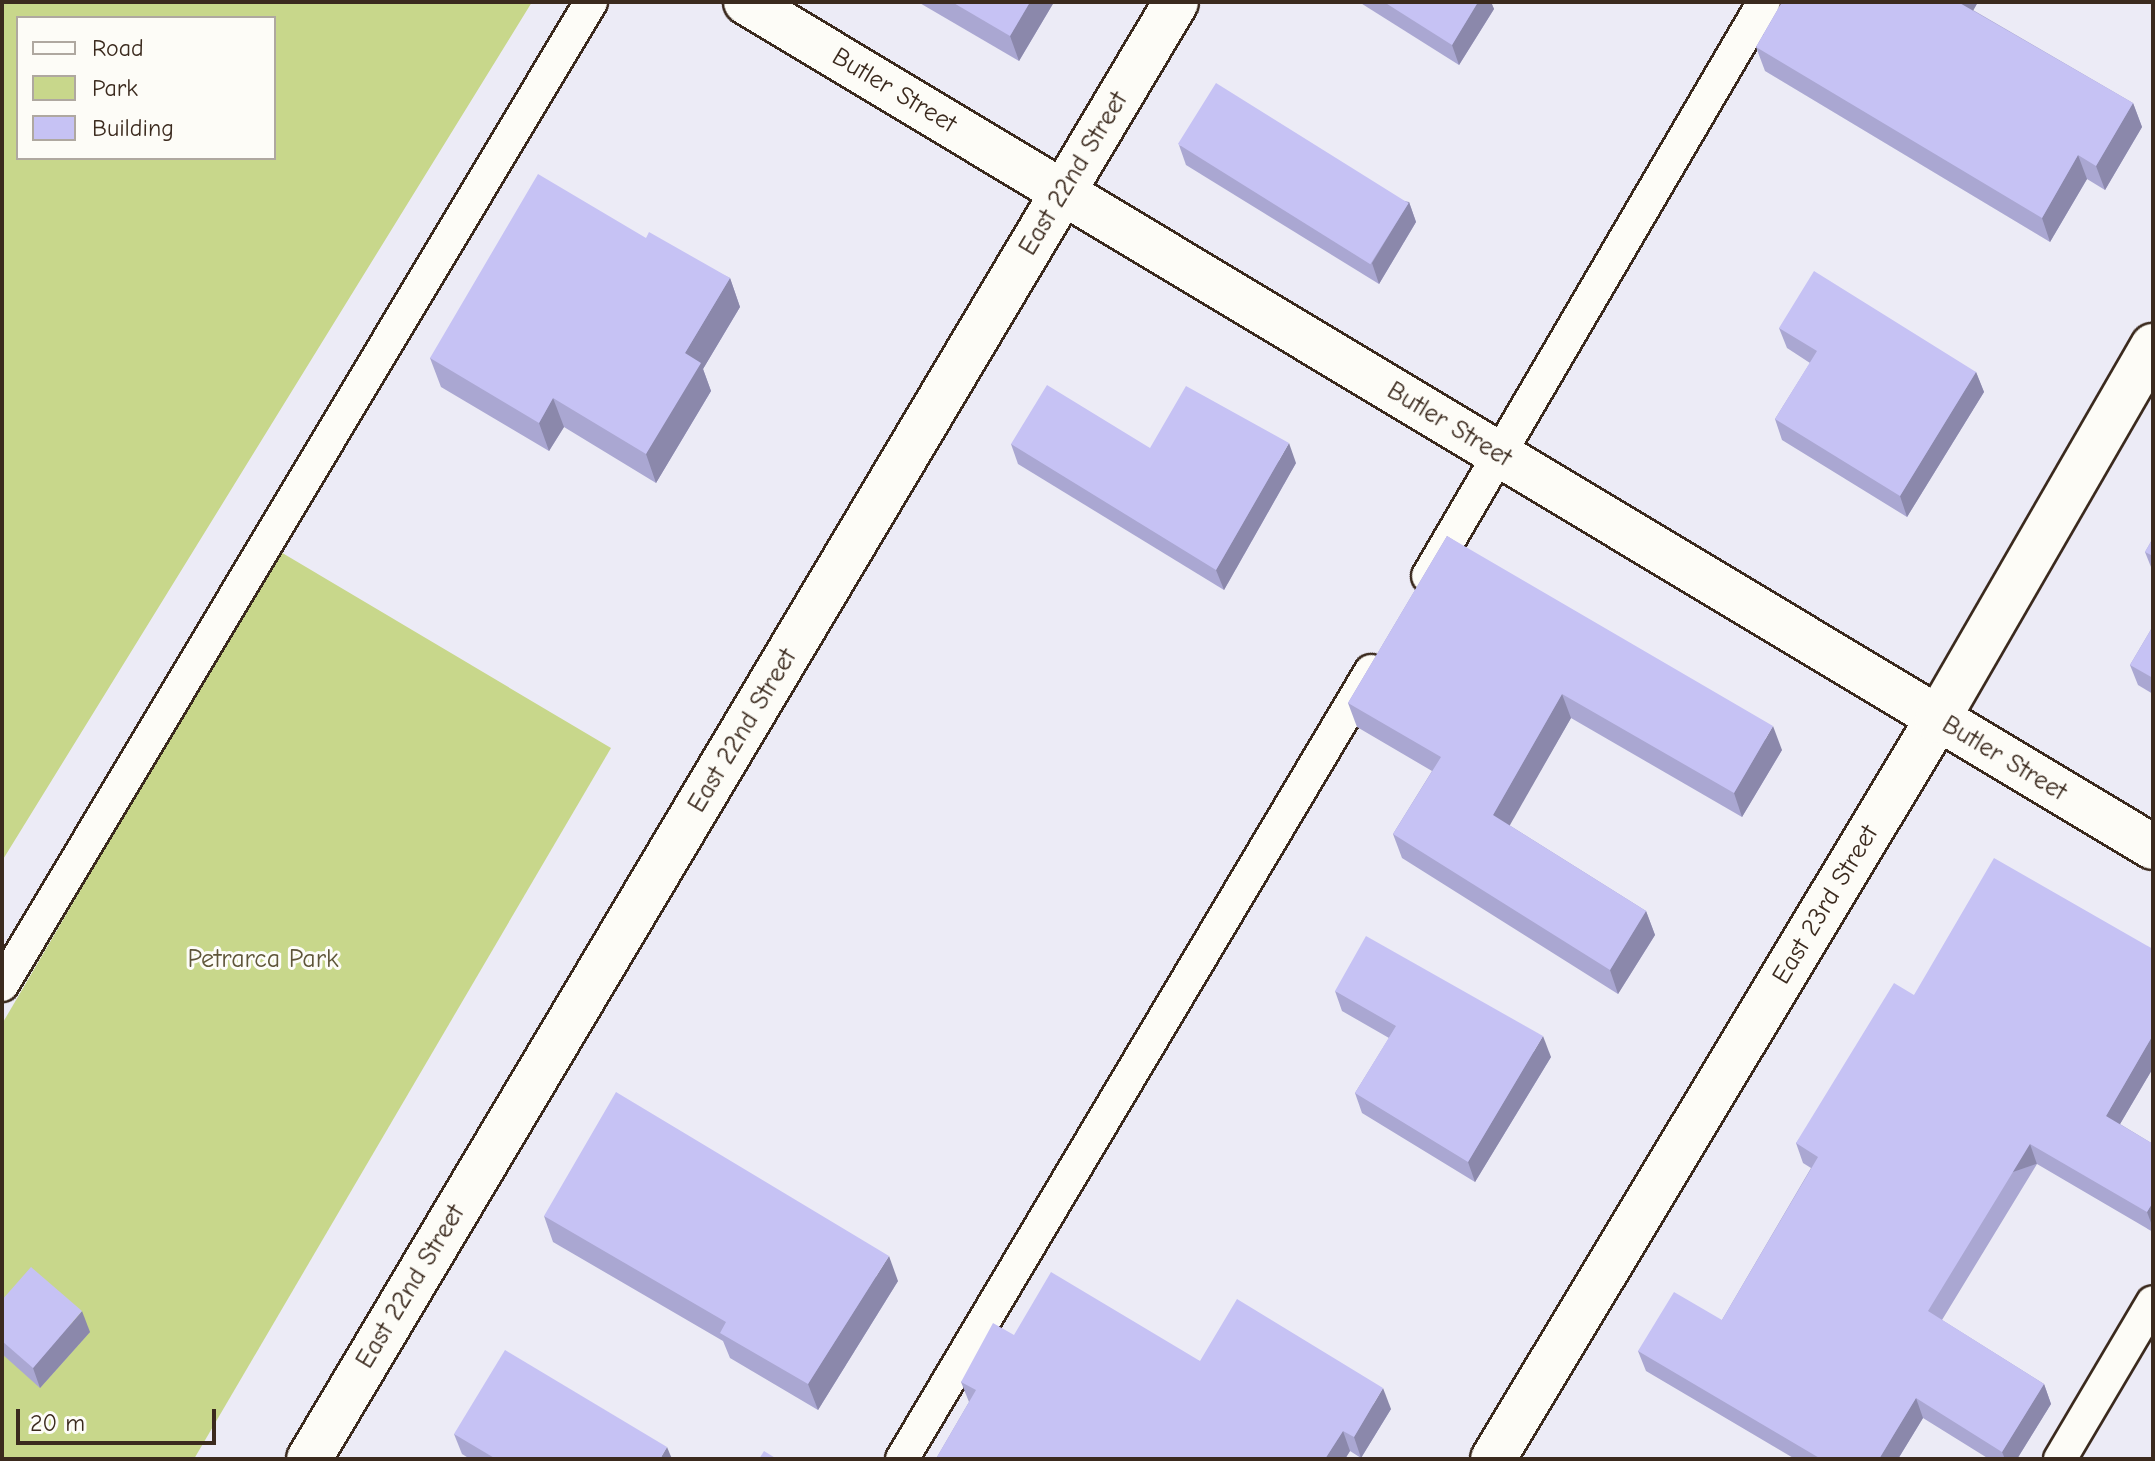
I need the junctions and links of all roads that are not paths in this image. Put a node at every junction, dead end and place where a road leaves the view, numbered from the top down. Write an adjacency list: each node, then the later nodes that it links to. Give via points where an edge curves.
1 (591, 2): 12 (lane)
2 (746, 2): 5 (street, Butler Street)
3 (1176, 2): 5 (street, East 22nd Street)
4 (1764, 2): 7 (lane)
5 (1063, 192): 7 (street, Butler Street); 14 (street, East 22nd Street)
6 (2153, 346): 10 (street, East 23rd Street)
7 (1500, 455): 8 (lane); 10 (street, Butler Street)
8 (1411, 604)
9 (1387, 645): 15 (lane)
10 (1937, 720): 11 (street, Butler Street); 16 (street, East 23rd Street)
11 (2153, 847)
12 (2, 985)
13 (2153, 1302): 17 (lane)
14 (309, 1459)
15 (902, 1459)
16 (1493, 1459)
17 (2060, 1459)

